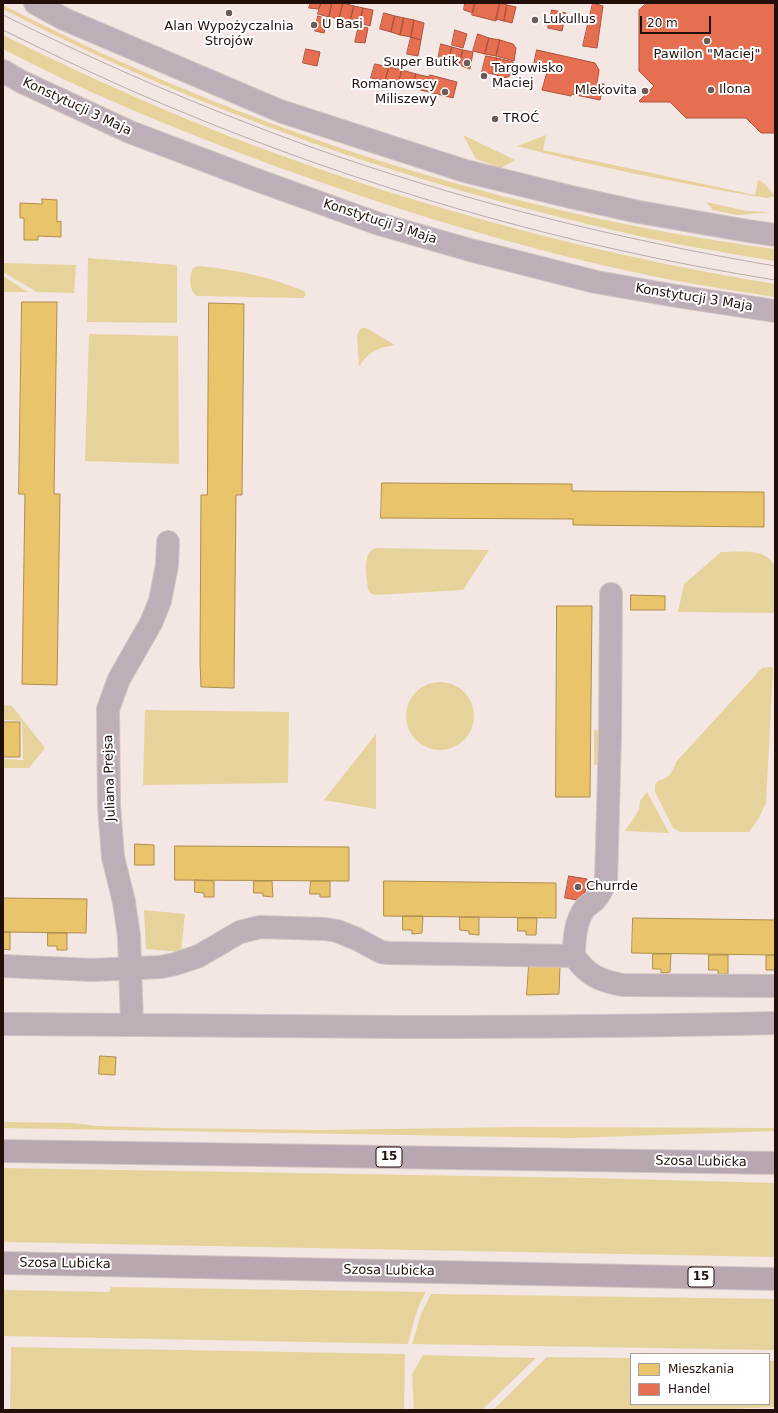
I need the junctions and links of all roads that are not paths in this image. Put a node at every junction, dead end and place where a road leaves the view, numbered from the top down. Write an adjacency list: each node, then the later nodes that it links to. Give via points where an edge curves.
1 (35, 3): 3 (street, via 64,19 280,111 465,170 571,198)
2 (3, 71): 4 (street, Konstytucji 3 Maja, via 130,132 379,224 596,282)
3 (775, 234)
4 (775, 311)
5 (168, 542): 9 (street, Juliana Prejsa, via 167,565 160,600 151,623 119,679 108,708 109,806 113,857 124,902)
6 (611, 594): 7 (street, via 606,881 601,892 581,914 574,940)
7 (574, 956): 9 (street, via 388,953 347,935 325,929 260,927 240,932 199,956 175,964); 10 (street, via 590,974 623,985)
8 (3, 966): 9 (street)
9 (130, 969): 13 (street, Juliana Prejsa)
10 (775, 986)
11 (775, 1023): 13 (street, via 402,1027)
12 (3, 1024): 13 (street)
13 (132, 1024)
14 (3, 1151): 15 (main road, Szosa Lubicka / 15)
15 (775, 1163)
16 (3, 1263): 17 (main road, Szosa Lubicka / 15)
17 (775, 1279)

